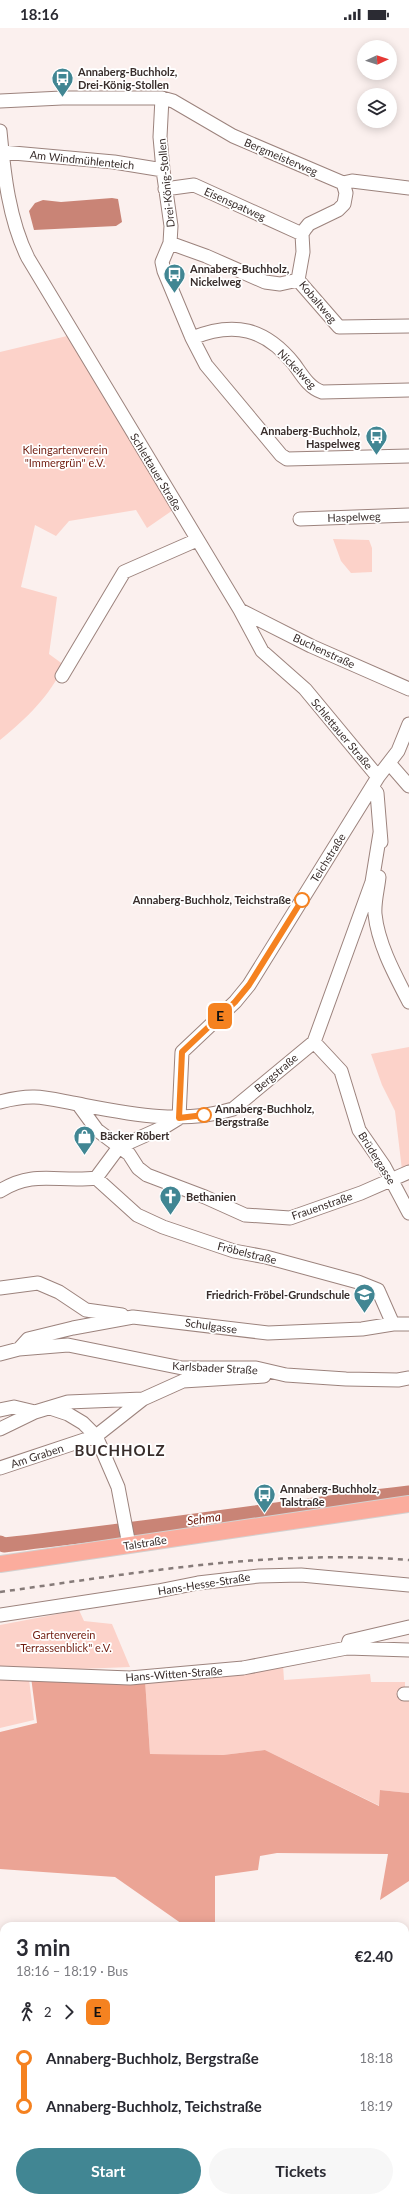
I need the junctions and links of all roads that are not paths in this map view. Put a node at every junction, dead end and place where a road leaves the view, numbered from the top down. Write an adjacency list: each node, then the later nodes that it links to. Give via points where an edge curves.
1 (162, 98): 2 (street); 5 (street, Drei-König-Stollen); 6 (street, Bergmeisterweg, via 173,101 233,136)
2 (0, 101)
3 (0, 131): 4 (street, Schlettauer Straße)
4 (2, 152): 5 (street, Am Windmühlenteich, via 114,162); 18 (street, Schlettauer Straße, via 21,244)
5 (162, 170): 8 (street, Drei-König-Stollen)
6 (343, 182): 7 (street, Bergmeisterweg); 9 (street, via 346,192 344,204 330,215 309,224)
7 (409, 188)
8 (165, 189): 9 (street, Eisenspatweg, via 194,185); 10 (street, Drei-König-Stollen, via 171,226)
9 (302, 234): 11 (street, Kobaltweg, via 303,252)
10 (170, 243): 11 (street, via 265,282 280,284); 13 (street, Drei-König-Stollen, via 162,262 164,271)
11 (298, 280): 12 (street, Kobaltweg, via 339,327)
12 (409, 326)
13 (192, 338): 14 (street, Nickelweg, via 209,331 230,328 249,331 284,352 311,386 322,392); 15 (street, Drei-König-Stollen, via 206,365 287,459)
14 (409, 390)
15 (409, 456)
16 (409, 515): 17 (street, Haspelweg)
17 (300, 519)
18 (197, 540): 19 (street, Schlettauer Straße); 20 (street, via 124,572)
19 (240, 610): 21 (street, Buchenstraße, via 311,646); 24 (street, Schlettauer Straße, via 262,651 305,689)
20 (62, 676)
21 (409, 688)
22 (409, 724): 23 (street, Teichstraße, via 398,752)
23 (389, 763): 24 (street, Teichstraße); 25 (street)
24 (375, 782): 26 (street, Schlettauer Straße); 31 (street, Teichstraße, via 249,985 235,1002 182,1052)
25 (409, 786)
26 (380, 833): 27 (street, Schlettauer Straße, via 382,856 375,912 379,935); 28 (street, via 372,882)
27 (409, 1002)
28 (314, 1042): 31 (street, Bergstraße, via 233,1109); 35 (street, Brüdergasse, via 341,1071 359,1130)
29 (0, 1102): 30 (street, Bergstraße, via 22,1096 45,1097)
30 (78, 1104): 31 (street, Bergstraße); 32 (street, Frauenstraße, via 97,1130)
31 (179, 1118): 32 (street)
32 (119, 1147): 34 (street); 35 (street, Frauenstraße, via 129,1154 138,1168 147,1175 245,1215 260,1217 290,1218 302,1215)
33 (409, 1172): 35 (street, Frauenstraße)
34 (96, 1178): 36 (street, via 26,1179); 40 (street, Fröbelstraße, via 137,1215 163,1227 212,1244 358,1282 378,1290)
35 (392, 1180): 37 (street, Brüdergasse)
36 (0, 1191)
37 (409, 1213)
38 (0, 1288): 39 (street, via 38,1283 59,1292 86,1310)
39 (133, 1317): 40 (street, Schulgasse, via 268,1333 362,1330); 42 (street, Schulgasse, via 28,1339)
40 (393, 1324): 41 (street, Schulgasse)
41 (409, 1324)
42 (19, 1349): 43 (street, Karlsbader Straße); 44 (street, Karlsbader Straße, via 68,1345 182,1368 256,1368)
43 (0, 1354)
44 (286, 1375): 45 (street, Karlsbader Straße, via 346,1379); 46 (street, via 183,1381)
45 (409, 1378)
46 (143, 1399): 47 (street, via 68,1402); 51 (street, Am Graben)
47 (50, 1408): 49 (street); 51 (street, via 83,1423)
48 (0, 1410): 49 (street, via 14,1407)
49 (35, 1412): 50 (street)
50 (0, 1430)
51 (96, 1436): 52 (street, Am Graben); 54 (street, via 118,1487)
52 (0, 1468)
53 (409, 1504): 54 (main road, Talstraße)
54 (128, 1542): 55 (main road, Talstraße)
55 (0, 1564)
56 (409, 1585): 57 (street, Hans-Hesse-Straße, via 301,1575 260,1576 198,1583)
57 (0, 1615)
58 (409, 1627): 59 (street, Hans-Witten-Straße, via 349,1640)
59 (347, 1648): 60 (street, Hans-Witten-Straße); 61 (street, Hans-Witten-Straße, via 243,1668 130,1678)
60 (409, 1650)
61 (0, 1673)

